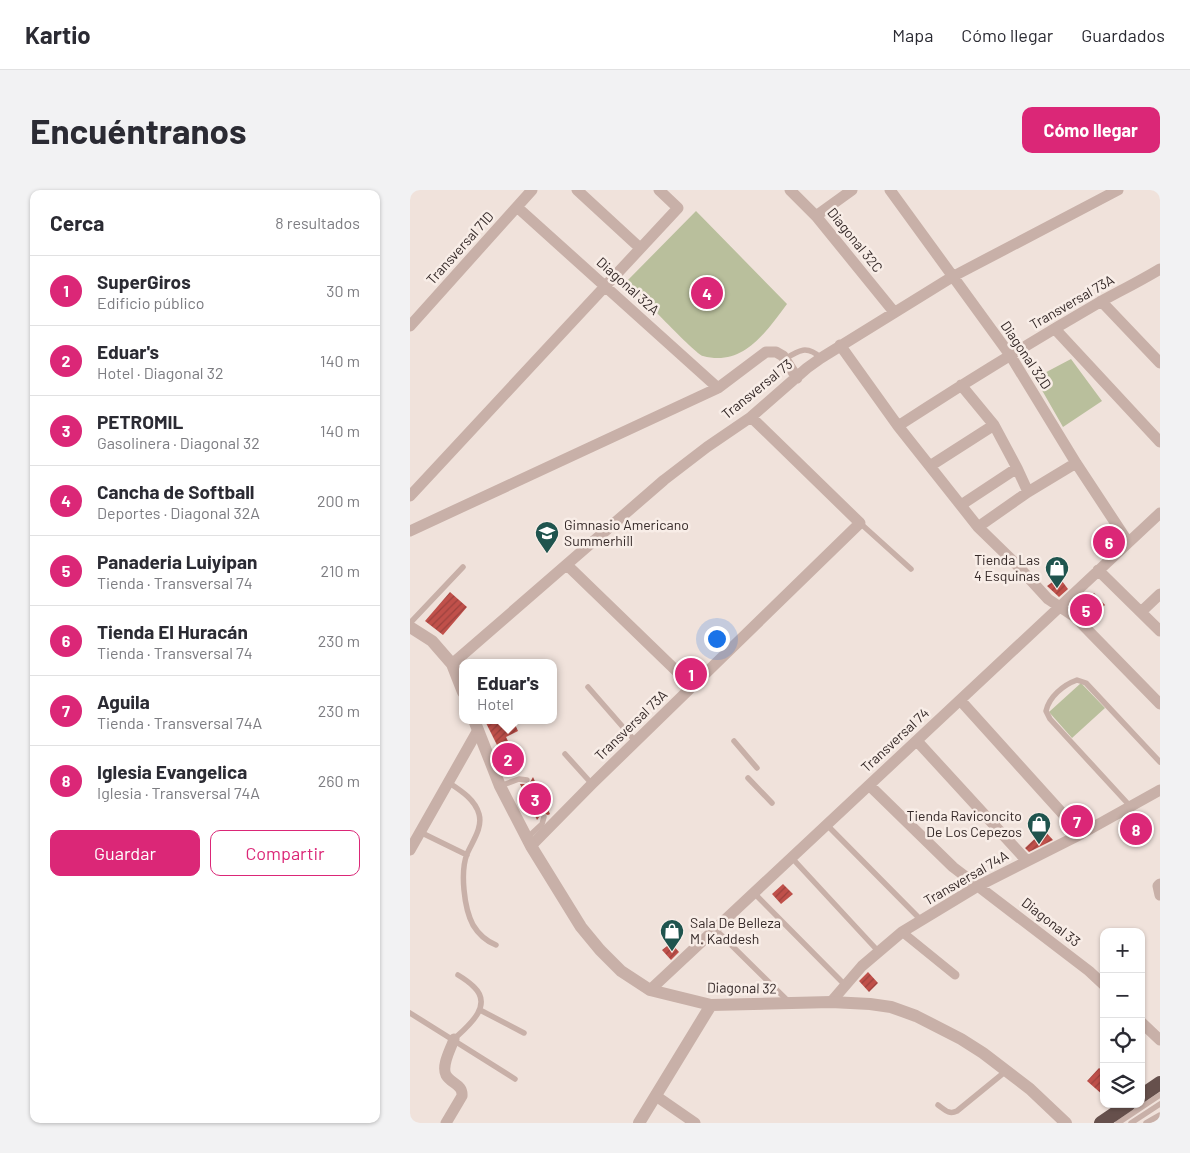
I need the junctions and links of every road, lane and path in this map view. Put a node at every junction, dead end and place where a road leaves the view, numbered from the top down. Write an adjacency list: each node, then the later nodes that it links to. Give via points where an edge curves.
1 (532, 190): 8 (street, Transversal 71D)
2 (577, 190): 10 (street)
3 (659, 190): 10 (street, via 678,208)
4 (790, 190): 9 (street, Diagonal 32C)
5 (852, 190): 9 (street)
6 (890, 190): 12 (street, Diagonal 32D)
7 (1115, 191): 12 (street, Transversal 73)
8 (517, 207): 13 (street, Diagonal 32A); 16 (street, Transversal 71D)
9 (816, 216): 15 (street, Diagonal 32C)
10 (640, 248): 13 (street)
11 (1158, 273): 14 (street, Transversal 73A)
12 (952, 276): 15 (street, Transversal 73); 19 (street, Diagonal 32D)
13 (605, 286): 25 (street, Diagonal 32A); 34 (street)
14 (1101, 301): 17 (street, Transversal 73A); 22 (street)
15 (894, 312): 18 (street, Transversal 73)
16 (410, 326)
17 (1055, 329): 19 (street, Transversal 73A); 29 (street)
18 (840, 344): 20 (street, Transversal 73); 28 (street)
19 (1010, 355): 24 (street, Transversal 73A); 30 (street, Diagonal 32D)
20 (821, 358): 21 (lane, via 805,350); 23 (street, Transversal 73)
21 (785, 359): 23 (street); 25 (street, via 776,352 766,352)
22 (1160, 363)
23 (797, 378): 26 (street, Transversal 73)
24 (961, 385): 27 (street); 28 (street, Transversal 73A)
25 (718, 388): 39 (street)
26 (751, 417): 37 (street); 41 (street, Transversal 73, via 664,480)
27 (994, 425): 31 (street); 32 (street)
28 (898, 426): 31 (street)
29 (1160, 442)
30 (1076, 463): 33 (street); 40 (street, Diagonal 32D)
31 (930, 466): 35 (street)
32 (1017, 468): 33 (street); 35 (street)
33 (1028, 492): 38 (street)
34 (410, 496)
35 (961, 505): 38 (street)
36 (1160, 512): 40 (street, Transversal 74)
37 (860, 523): 43 (lane); 53 (street, Transversal 73A)
38 (978, 527): 46 (street)
39 (410, 531)
40 (1128, 542): 44 (street, Transversal 74)
41 (567, 565): 51 (street, Transversal 73); 53 (street)
42 (463, 567): 48 (lane)
43 (911, 569)
44 (1098, 570): 46 (street, Transversal 74); 47 (street)
45 (1160, 594): 47 (street)
46 (1059, 607): 55 (street, Transversal 74); 56 (street, via 1075,617)
47 (1141, 612): 50 (street)
48 (410, 623)
49 (410, 628): 51 (street, via 432,641)
50 (1160, 631)
51 (452, 664): 52 (street)
52 (459, 682)
53 (692, 686): 60 (street, Transversal 73A)
54 (588, 687): 60 (lane)
55 (960, 700): 59 (street, Transversal 74); 76 (street)
56 (1160, 704)
57 (476, 725): 66 (street); 69 (street, Diagonal 32)
58 (734, 741): 63 (lane)
59 (916, 741): 68 (street, Transversal 74); 81 (street)
60 (636, 742): 67 (street, Transversal 73A)
61 (565, 754): 67 (lane)
62 (1160, 762): 72 (lane, via 1086,683 1077,680 1067,684 1048,702 1046,711 1050,719)
63 (758, 768)
64 (748, 778): 71 (lane)
65 (527, 780): 69 (lane, via 519,778)
66 (448, 782): 75 (street); 79 (lane, via 466,794 479,814 480,826)
67 (592, 784): 77 (street, Transversal 73A)
68 (869, 785): 74 (street, Transversal 74); 82 (street, Diagonal 33, via 953,867)
69 (500, 786): 77 (street, Diagonal 32)
70 (1160, 790): 72 (street, Transversal 74A)
71 (772, 803)
72 (1130, 806): 76 (street, Transversal 74A)
73 (544, 817): 77 (lane)
74 (827, 825): 80 (street, Transversal 74); 84 (lane)
75 (420, 832): 78 (street); 79 (lane)
76 (1081, 834): 81 (street, Transversal 74A)
77 (529, 842): 93 (street, Diagonal 32, via 593,942 621,971)
78 (410, 850)
79 (467, 855): 87 (lane, via 464,882 472,924 482,937)
80 (792, 858): 83 (street, Transversal 74); 88 (lane)
81 (1027, 861): 82 (street, Transversal 74A)
82 (978, 886): 84 (street, Transversal 74A); 91 (street, Diagonal 33)
83 (754, 893): 85 (street, Transversal 74); 92 (lane)
84 (922, 921): 86 (street, Transversal 74A)
85 (715, 929): 93 (street, Transversal 74); 95 (lane)
86 (902, 932): 88 (street, Transversal 74A); 90 (street)
87 (496, 945)
88 (878, 951): 92 (street, Transversal 74A)
89 (458, 974): 97 (lane, via 476,988)
90 (955, 975)
91 (1100, 981)
92 (845, 985): 94 (street, Transversal 74A)
93 (650, 990): 96 (street, Diagonal 32)
94 (830, 1002): 95 (street, Diagonal 32); 103 (street, Diagonal 32, via 891,1007 916,1016 961,1039)
95 (792, 1004): 96 (street, Diagonal 32)
96 (711, 1005): 108 (street)
97 (480, 1010): 100 (lane); 101 (lane, via 476,1019)
98 (410, 1013): 101 (lane)
99 (1145, 1026): 102 (street)
100 (524, 1033)
101 (454, 1040): 104 (lane); 114 (street, via 445,1068 446,1075 461,1088 462,1096)
102 (1160, 1040)
103 (1007, 1071): 110 (lane, via 957,1111 947,1112); 113 (street, Diagonal 32)
104 (515, 1079)
105 (1160, 1083): 106 (highway)
106 (1145, 1093)
107 (1160, 1095): 118 (lane)
108 (656, 1096): 115 (street); 116 (street)
109 (1160, 1104): 119 (lane)
110 (938, 1105)
111 (1123, 1108): 117 (highway)
112 (1160, 1115): 120 (lane)
113 (1061, 1121)
114 (446, 1123)
115 (639, 1123)
116 (695, 1123)
117 (1101, 1123)
118 (1118, 1123)
119 (1130, 1123)
120 (1146, 1123)

